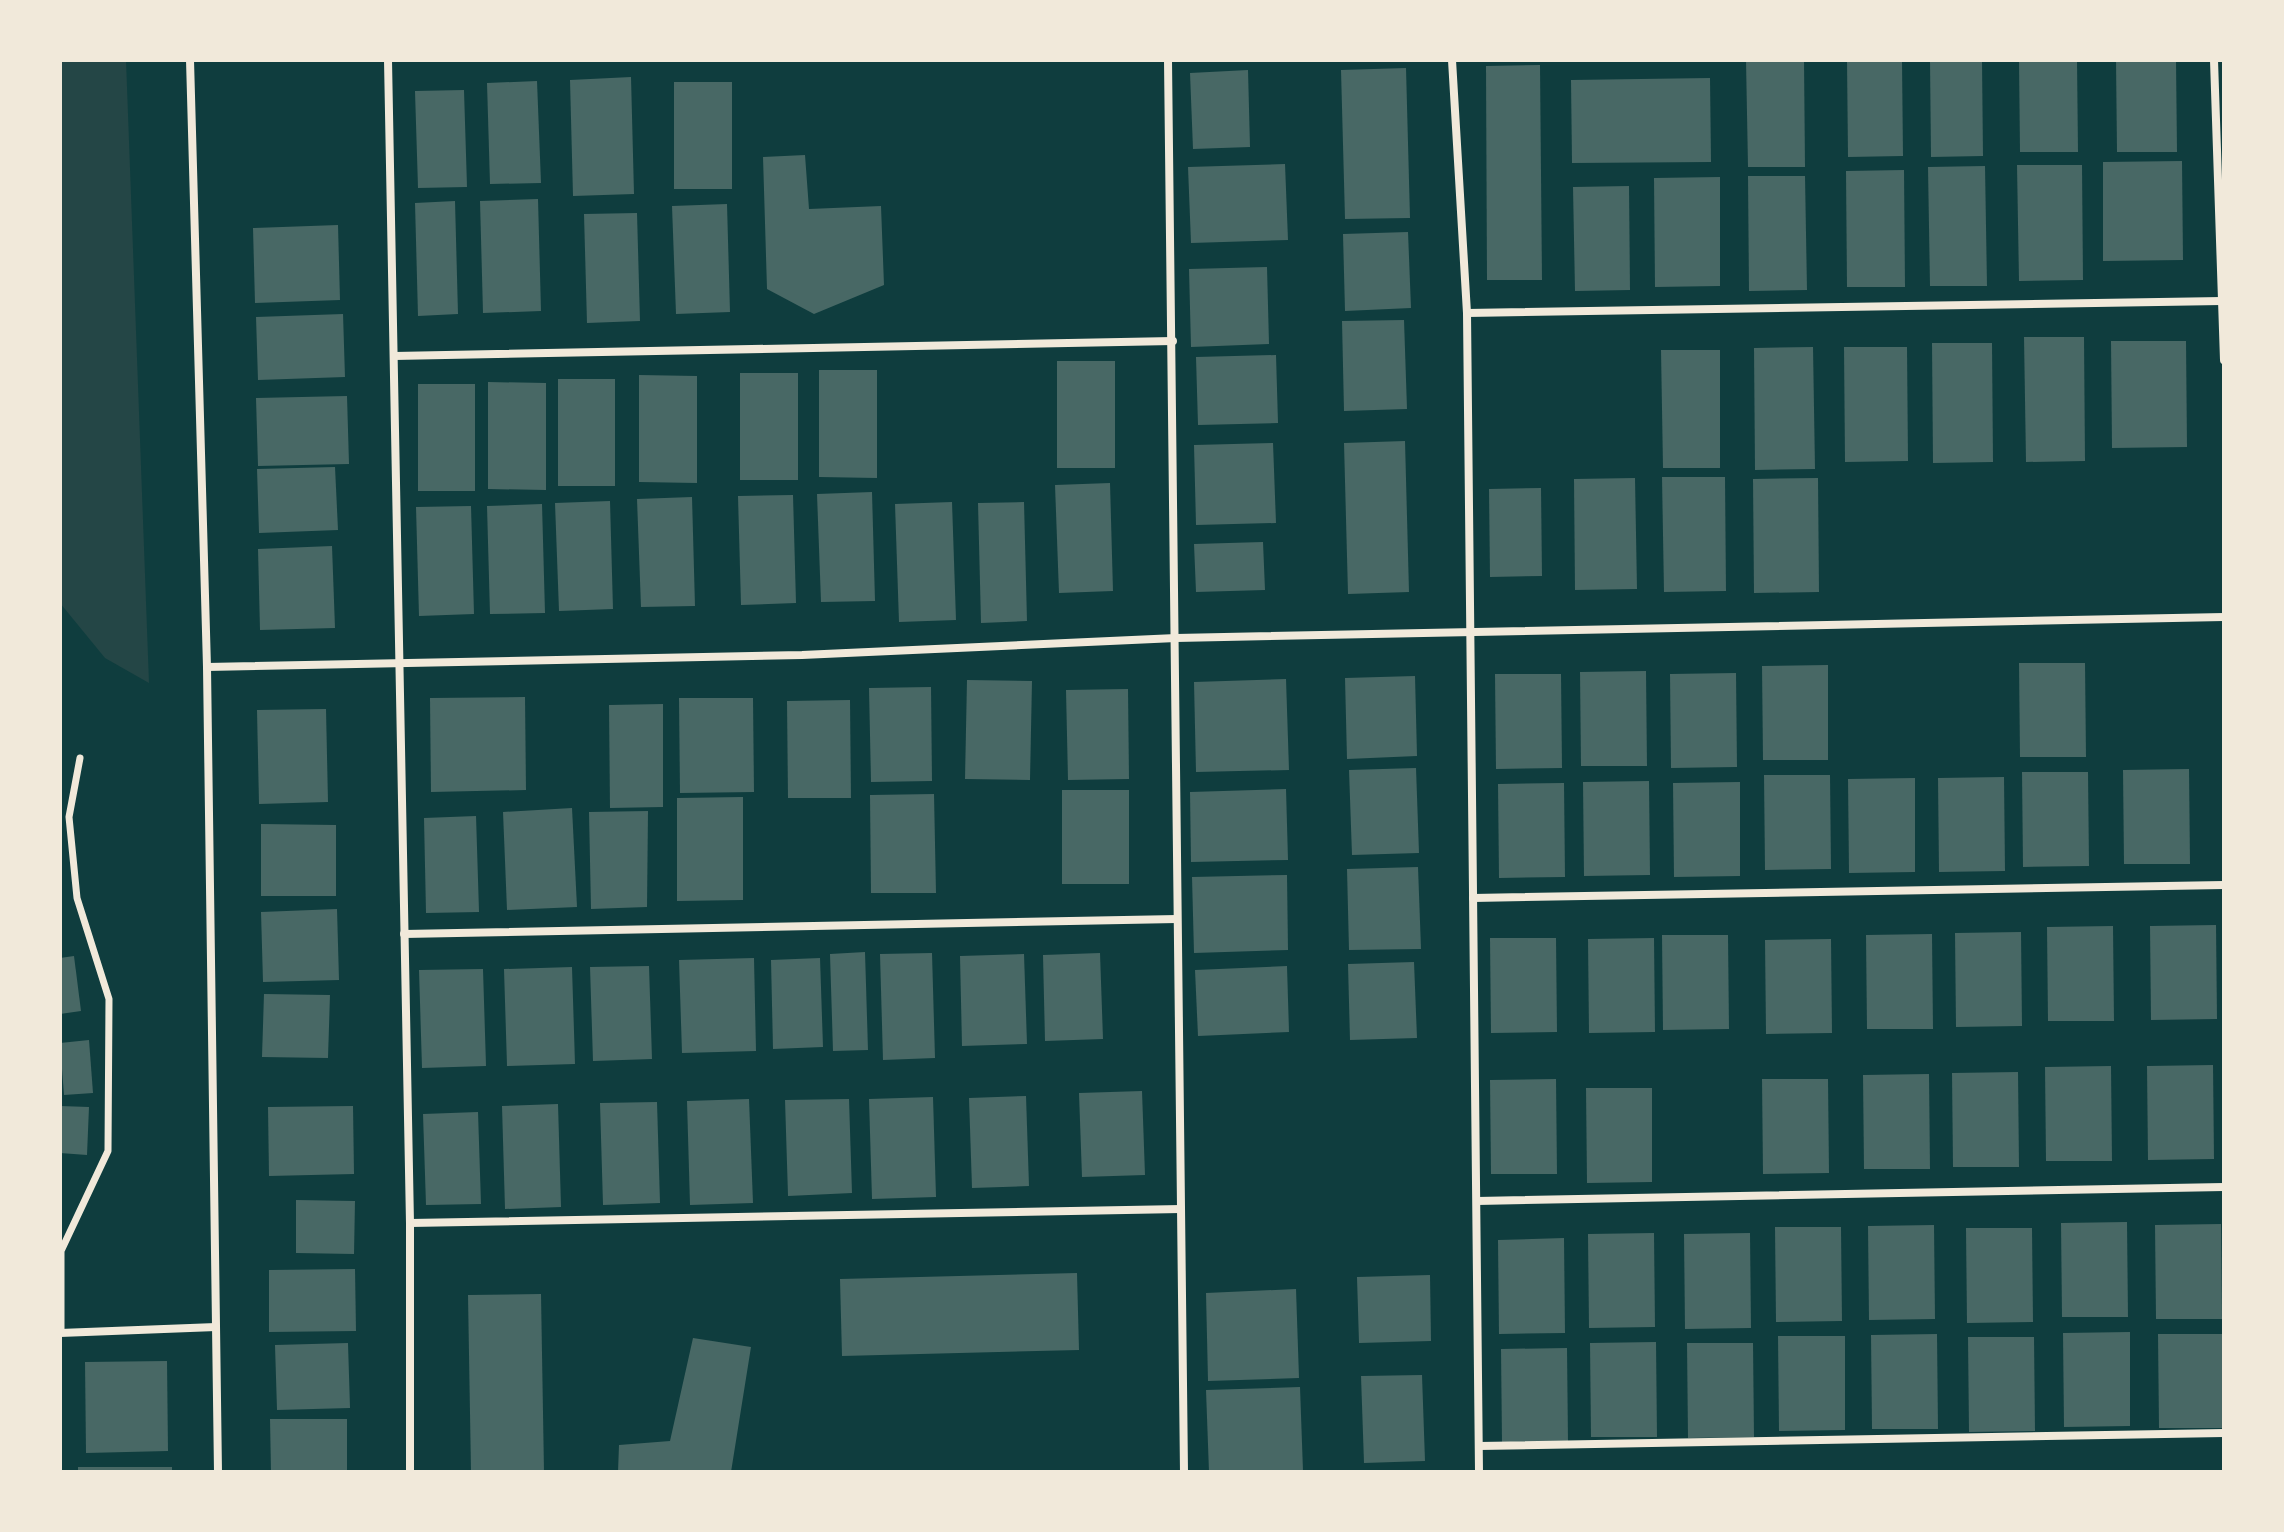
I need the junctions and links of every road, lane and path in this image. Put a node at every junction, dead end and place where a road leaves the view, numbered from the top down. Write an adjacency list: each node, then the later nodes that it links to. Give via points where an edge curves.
1 (190, 60): 15 (street)
2 (388, 60): 9 (street)
3 (1168, 60): 8 (street)
4 (1452, 60): 7 (street)
5 (2214, 60): 6 (street)
6 (2222, 301): 7 (street); 10 (street)
7 (1467, 313): 12 (street)
8 (1173, 341): 9 (street); 13 (street)
9 (394, 356): 14 (street)
10 (2224, 360)
11 (2224, 617): 12 (street)
12 (1471, 632): 13 (street); 18 (street)
13 (1176, 638): 14 (street, via 802,655); 19 (street)
14 (399, 663): 15 (street); 20 (street)
15 (207, 667): 25 (street)
16 (80, 758): 26 (street, via 69,817 77,898 109,999 108,1151 61,1251)
17 (2224, 885): 18 (street)
18 (1473, 898): 22 (street)
19 (1177, 919): 20 (street); 23 (street)
20 (404, 934): 24 (street)
21 (2224, 1187): 22 (street)
22 (1477, 1201): 28 (street)
23 (1181, 1209): 24 (street); 31 (street)
24 (410, 1223): 30 (street)
25 (216, 1327): 26 (street); 29 (street)
26 (61, 1332)
27 (2224, 1433): 28 (street)
28 (1479, 1446): 32 (street)
29 (218, 1472)
30 (410, 1472)
31 (1184, 1472)
32 (1479, 1472)

